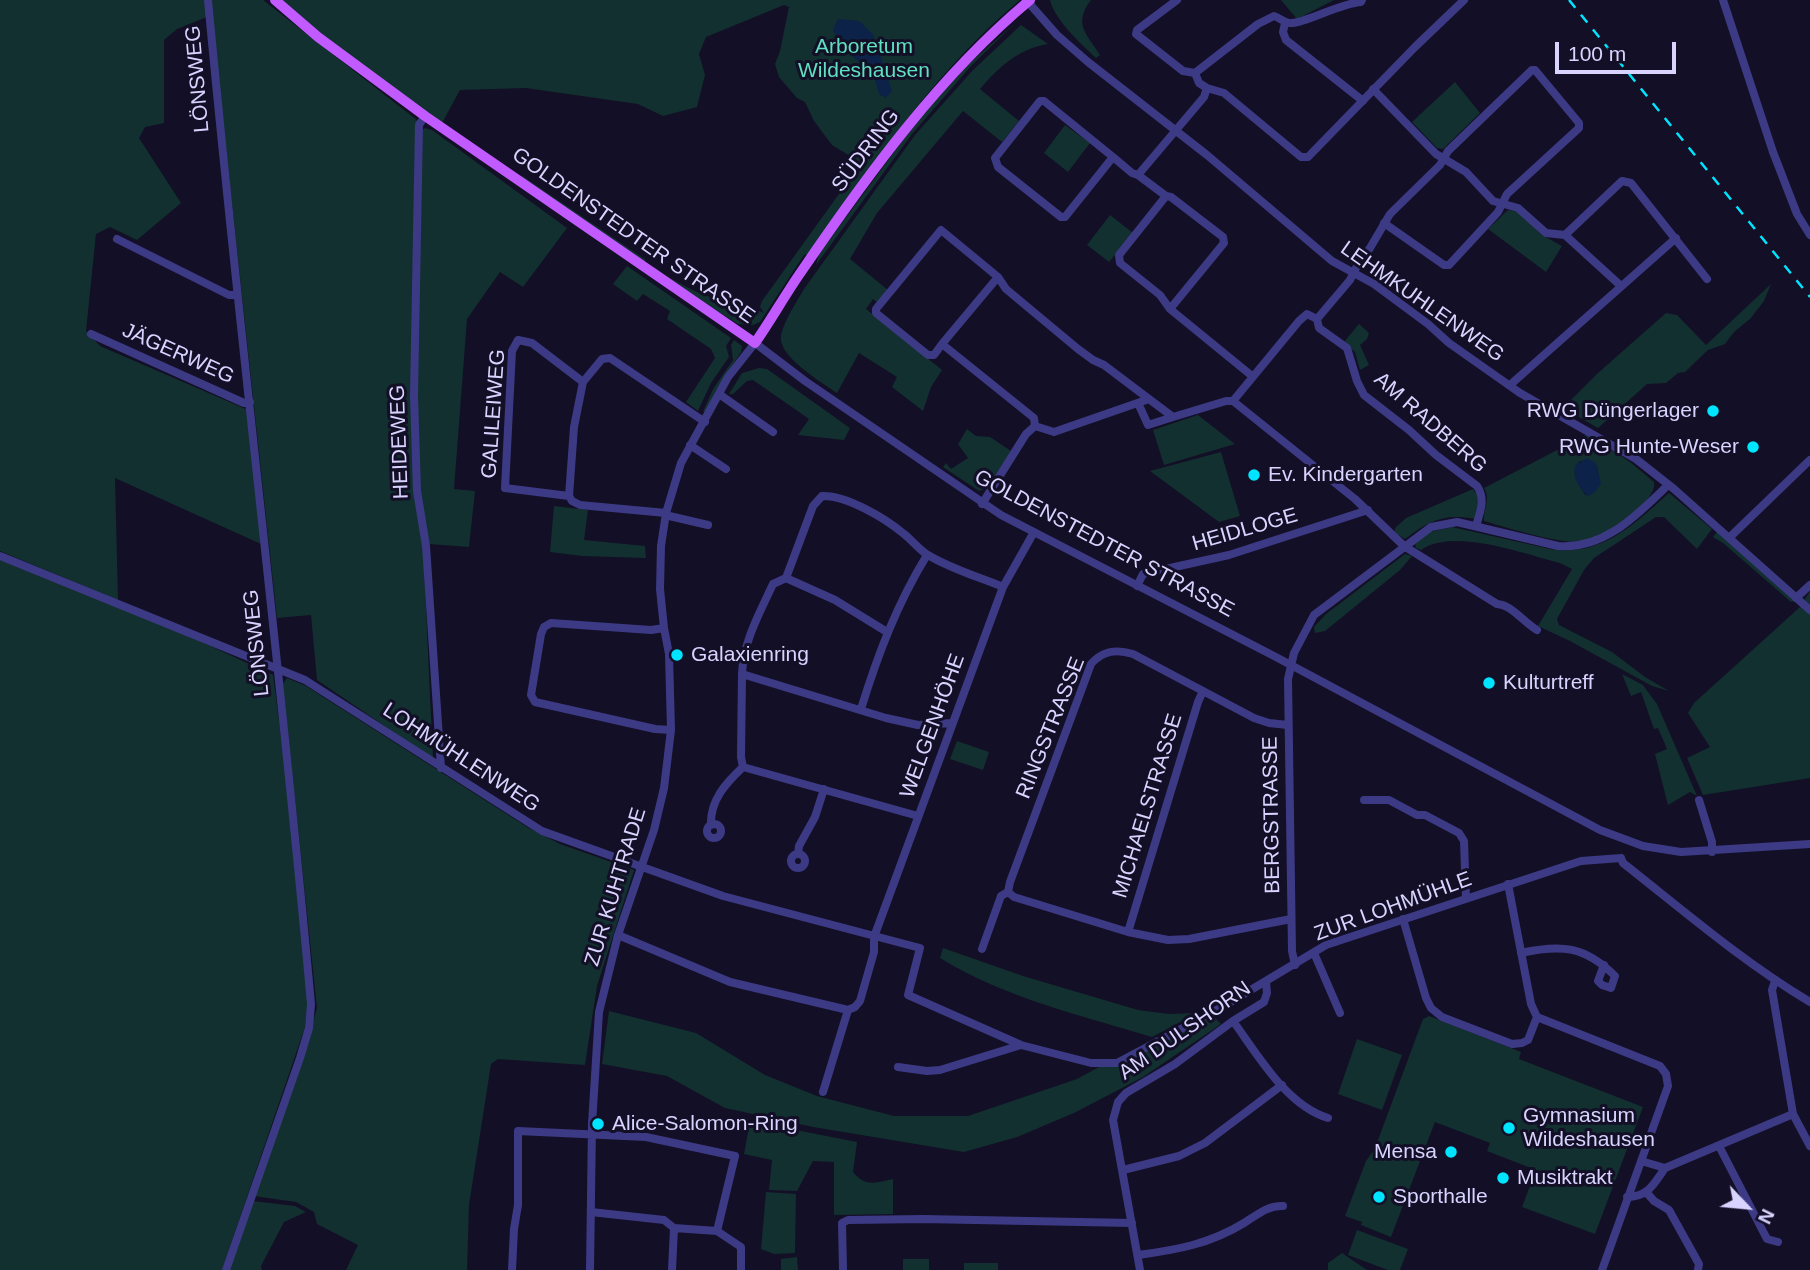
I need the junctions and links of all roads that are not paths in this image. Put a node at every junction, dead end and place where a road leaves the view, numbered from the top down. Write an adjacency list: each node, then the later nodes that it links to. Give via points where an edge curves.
1 (208, 0): 30 (street, LÖNSWEG)
2 (275, 0): 14 (main road, GOLDENSTEDTER STRASSE)
3 (1177, 0): 10 (street, via 1136,34 1183,71)
4 (1362, 0): 8 (street)
5 (1464, 0): 12 (street)
6 (1723, 0): 23 (street, via 1773,152)
7 (1029, 1): 15 (street, LEHMKUHLENWEG, via 1057,35); 34 (main road, SÜDRING, via 964,60 895,143)
8 (1347, 1): 9 (street, via 1297,24)
9 (1285, 23): 10 (street, via 1274,16 1258,24); 13 (street, via 1286,40)
10 (1195, 73): 11 (street)
11 (1206, 88): 13 (street, via 1224,93 1301,157 1308,157); 15 (street, via 1204,97)
12 (1373, 89): 13 (street); 17 (street)
13 (1363, 101)
14 (425, 116): 34 (main road, GOLDENSTEDTER STRASSE); 81 (street, HEIDEWEG, via 419,125 414,396 417,491 426,550)
15 (1175, 129): 18 (street); 26 (street, LEHMKUHLENWEG, via 1332,261)
16 (1113, 157): 16 (street, via 1065,217 995,162 1040,101); 18 (street)
17 (1444, 158): 20 (street); 20 (street, via 1535,70 1579,123 1578,128); 21 (street)
18 (1138, 175): 19 (street)
19 (1166, 197): 31 (street, via 1119,255 1120,263 1160,295); 31 (street, via 1223,237 1224,243)
20 (1501, 204): 21 (street, via 1499,212 1449,265); 22 (street, via 1518,208 1546,233)
21 (1384, 223): 26 (street)
22 (1565, 235): 24 (street, via 1622,181 1630,183); 29 (street)
23 (1810, 235)
24 (1676, 238): 28 (street); 29 (street)
25 (117, 239): 30 (street)
26 (1354, 273): 32 (street); 38 (street, LEHMKUHLENWEG)
27 (998, 277): 35 (street); 35 (street, via 941,230 876,309 928,355 934,355); 40 (street, via 1006,289 1078,349)
28 (1707, 279)
29 (1620, 286): 38 (street)
30 (236, 295): 42 (street, LÖNSWEG)
31 (1170, 309): 36 (street)
32 (1317, 319): 36 (street, via 1307,314 1299,321); 57 (street, AM RADBERG, via 1319,328 1347,348 1364,395 1481,492)
33 (91, 334): 42 (street, JÄGERWEG)
34 (755, 343): 39 (street, ZUR KUHTRADE); 53 (street, GOLDENSTEDTER STRASSE)
35 (942, 344): 46 (street, via 1034,418)
36 (1252, 376): 41 (street)
37 (583, 382): 45 (street, via 602,359 610,358); 52 (street); 52 (street, GALILEIWEG, via 532,343 518,340 512,351 503,484 508,490)
38 (1510, 386): 51 (street, LEHMKUHLENWEG, via 1629,455)
39 (719, 394): 45 (street, ZUR KUHTRADE); 47 (street)
40 (1149, 399): 43 (street); 44 (street)
41 (1233, 401): 44 (street); 54 (street)
42 (250, 402): 73 (street, LÖNSWEG)
43 (1138, 403): 44 (street, via 1148,425); 46 (street, via 1054,432)
44 (1173, 417)
45 (705, 422): 48 (street, ZUR KUHTRADE)
46 (1035, 426): 53 (street)
47 (773, 432)
48 (690, 445): 50 (street); 55 (street, ZUR KUHTRADE)
49 (1810, 460): 59 (street)
50 (726, 469)
51 (1668, 485): 57 (street, via 1610,535 1575,548); 59 (street, LEHMKUHLENWEG)
52 (569, 496): 55 (street, via 580,505)
53 (982, 504): 58 (street, GOLDENSTEDTER STRASSE)
54 (1368, 510): 60 (street); 65 (street, HEIDLOGE, via 1228,555 1143,574)
55 (666, 514): 56 (street); 69 (street, ZUR KUHTRADE, via 660,589)
56 (708, 525)
57 (1476, 526): 60 (street, via 1457,522 1431,527)
58 (1034, 532): 65 (street, GOLDENSTEDTER STRASSE); 66 (street, WELGENHÖHE)
59 (1729, 538): 67 (street, LEHMKUHLENWEG)
60 (1404, 546): 70 (street, via 1497,604 1507,605); 72 (street, via 1314,615)
61 (927, 555): 63 (street, via 902,532 864,509 822,496 813,506); 66 (street); 71 (street)
62 (0, 556): 73 (street, LOHMÜHLENWEG)
63 (786, 578): 71 (street, via 835,600); 74 (street, via 773,584 768,594 743,659)
64 (1810, 585): 67 (street)
65 (1137, 586): 72 (street, GOLDENSTEDTER STRASSE)
66 (1003, 587): 77 (street, WELGENHÖHE)
67 (1796, 598): 68 (street, LEHMKUHLENWEG)
68 (1810, 610)
69 (664, 628): 79 (street, ZUR KUHTRADE); 79 (street, via 551,623 541,634 531,695 535,702)
70 (1537, 631)
71 (887, 632): 76 (street)
72 (1290, 665): 78 (street, BERGSTRASSE); 87 (street, GOLDENSTEDTER STRASSE)
73 (278, 671): 81 (street, LOHMÜHLENWEG, via 305,680); 135 (street, LÖNSWEG, via 311,1014 300,1059)
74 (742, 674): 76 (street); 80 (street)
75 (1203, 691): 78 (street, RINGSTRASSE, via 1254,718); 94 (street, RINGSTRASSE, via 1133,654 1113,650 1097,656); 98 (street, MICHAELSTRASSE)
76 (860, 709): 77 (street, via 918,725)
77 (951, 723): 85 (street, WELGENHÖHE)
78 (1288, 725): 96 (street, BERGSTRASSE)
79 (671, 730): 92 (street, ZUR KUHTRADE, via 664,788)
80 (743, 767): 82 (street); 86 (street, via 723,786)
81 (441, 768): 92 (street, LOHMÜHLENWEG, via 542,831)
82 (824, 789): 85 (street); 90 (street)
83 (1364, 800): 95 (street, via 1389,800 1459,833 1464,841)
84 (1699, 800): 89 (street)
85 (918, 817): 100 (street, WELGENHÖHE)
86 (711, 825)
87 (1627, 841): 89 (street, GOLDENSTEDTER STRASSE, via 1659,850); 91 (street)
88 (1810, 844): 89 (street, GOLDENSTEDTER STRASSE)
89 (1712, 852)
90 (798, 854)
91 (1621, 858): 93 (street, ZUR LOHMÜHLE, via 1581,860); 107 (street)
92 (641, 865): 99 (street, ZUR KUHTRADE); 100 (street, LOHMÜHLENWEG, via 723,896)
93 (1508, 884): 95 (street, ZUR LOHMÜHLE); 104 (street)
94 (1008, 891): 98 (street, via 1014,897); 102 (street, RINGSTRASSE, via 1002,895)
95 (1466, 899): 97 (street, ZUR LOHMÜHLE)
96 (1291, 919): 98 (street, via 1189,939); 105 (street, BERGSTRASSE)
97 (1403, 919): 103 (street, ZUR LOHMÜHLE); 112 (street, via 1426,998 1442,1017 1512,1044 1522,1044 1529,1037)
98 (1128, 932)
99 (618, 935): 110 (street, via 730,982); 120 (street, ZUR KUHTRADE, via 596,1034)
100 (874, 937): 101 (street, LOHMÜHLENWEG); 110 (street, WELGENHÖHE, via 860,1001)
101 (920, 948): 114 (street, ZUR LOHMÜHLE, via 908,995)
102 (982, 949)
103 (1314, 953): 105 (street, ZUR LOHMÜHLE); 111 (street)
104 (1521, 953): 106 (street, via 1556,947 1574,950); 112 (street)
105 (1295, 965): 108 (street, ZUR LOHMÜHLE)
106 (1604, 965)
107 (1775, 981): 109 (street); 118 (street, via 1772,990)
108 (1266, 982): 113 (street, AM DULSHORN, via 1264,1002); 114 (street, ZUR LOHMÜHLE, via 1117,1063 1091,1063)
109 (1810, 1002)
110 (848, 1010): 117 (street, WELGENHÖHE)
111 (1340, 1013)
112 (1537, 1017): 123 (street, via 1660,1066 1666,1074 1668,1086)
113 (1233, 1021): 116 (street); 125 (street, AM DULSHORN, via 1118,1102 1113,1120)
114 (1021, 1045): 115 (street, via 940,1070)
115 (898, 1066)
116 (1282, 1086): 119 (street, via 1310,1110); 125 (street, via 1205,1143 1159,1163)
117 (823, 1092)
118 (1793, 1114): 121 (street); 122 (street)
119 (1328, 1118)
120 (592, 1134): 129 (street, ZUR KUHTRADE); 132 (street, via 646,1137 735,1156); 136 (street, via 518,1131)
121 (1719, 1146): 124 (street); 133 (street, via 1767,1239)
122 (1810, 1146)
123 (1641, 1161): 124 (street); 127 (street)
124 (1665, 1168): 126 (street)
125 (1123, 1170): 130 (street, AM DULSHORN)
126 (1647, 1193): 127 (street); 143 (street, via 1669,1210 1699,1264)
127 (1627, 1197): 142 (street)
128 (1283, 1206): 134 (street, via 1273,1205 1207,1242)
129 (591, 1212): 131 (street, via 664,1220); 137 (street, ZUR KUHTRADE)
130 (1132, 1223): 134 (street, AM DULSHORN); 140 (street, via 848,1220 842,1223)
131 (674, 1228): 132 (street); 138 (street)
132 (717, 1231): 139 (street, via 741,1247)
133 (1778, 1242)
134 (1138, 1255): 141 (street, AM DULSHORN)
135 (226, 1270)
136 (512, 1270)
137 (590, 1270)
138 (672, 1270)
139 (741, 1270)
140 (842, 1270)
141 (1140, 1270)
142 (1602, 1270)
143 (1698, 1270)

